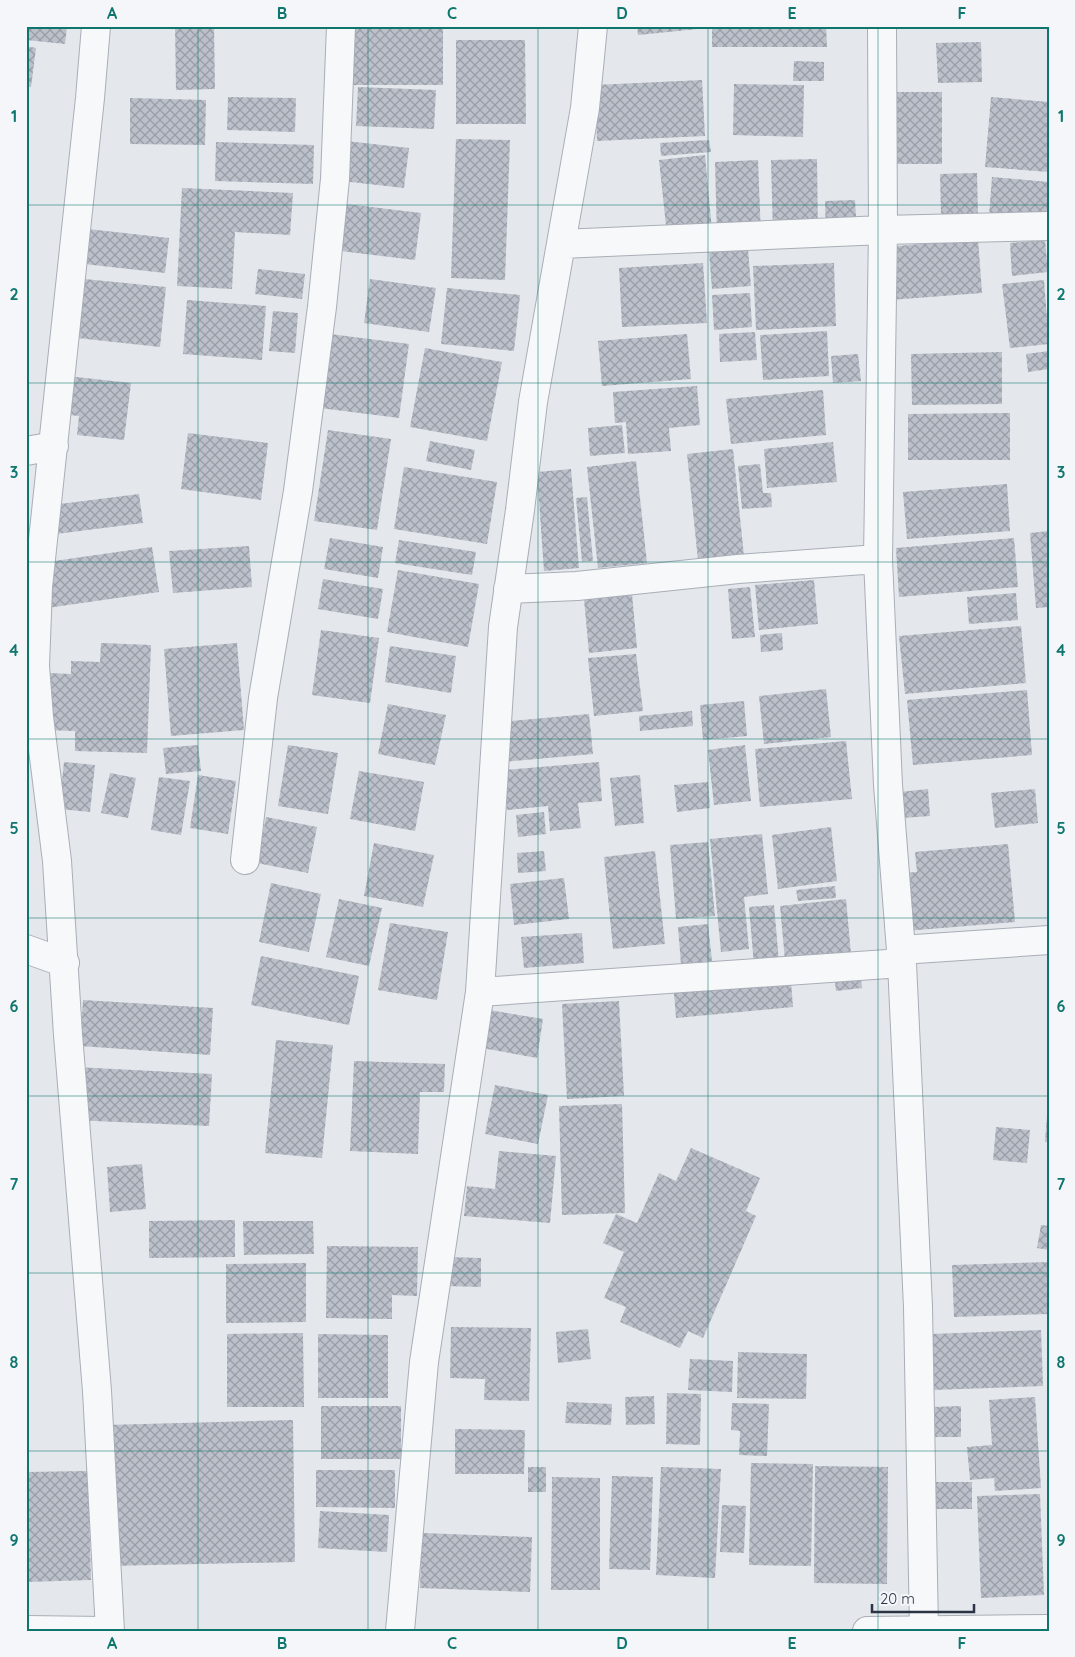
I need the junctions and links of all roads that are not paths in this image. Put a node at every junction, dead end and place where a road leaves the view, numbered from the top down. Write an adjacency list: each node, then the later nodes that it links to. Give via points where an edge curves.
1 (96, 26): 8 (street)
2 (341, 26): 12 (street, via 335,179 322,307 298,491 263,698)
3 (592, 26): 7 (street, via 585,108)
4 (882, 26): 6 (street)
5 (1049, 226): 6 (street)
6 (882, 230): 7 (street); 10 (street)
7 (561, 244): 11 (street, via 533,402)
8 (54, 446): 9 (street); 16 (street, via 38,587 35,666)
9 (26, 451)
10 (878, 559): 11 (street, via 738,569 577,586); 15 (street, via 888,785)
11 (508, 589): 17 (street, via 502,637)
12 (245, 860)
13 (1049, 940): 15 (street)
14 (26, 949): 16 (street)
15 (901, 956): 17 (street); 20 (street, via 918,1308)
16 (65, 963): 22 (street, via 97,1391)
17 (480, 992): 23 (street, via 424,1362)
18 (1049, 1629): 20 (street)
19 (26, 1630): 21 (street)
20 (924, 1630): 24 (street)
21 (103, 1631)
22 (110, 1631)
23 (400, 1631)
24 (867, 1631)

